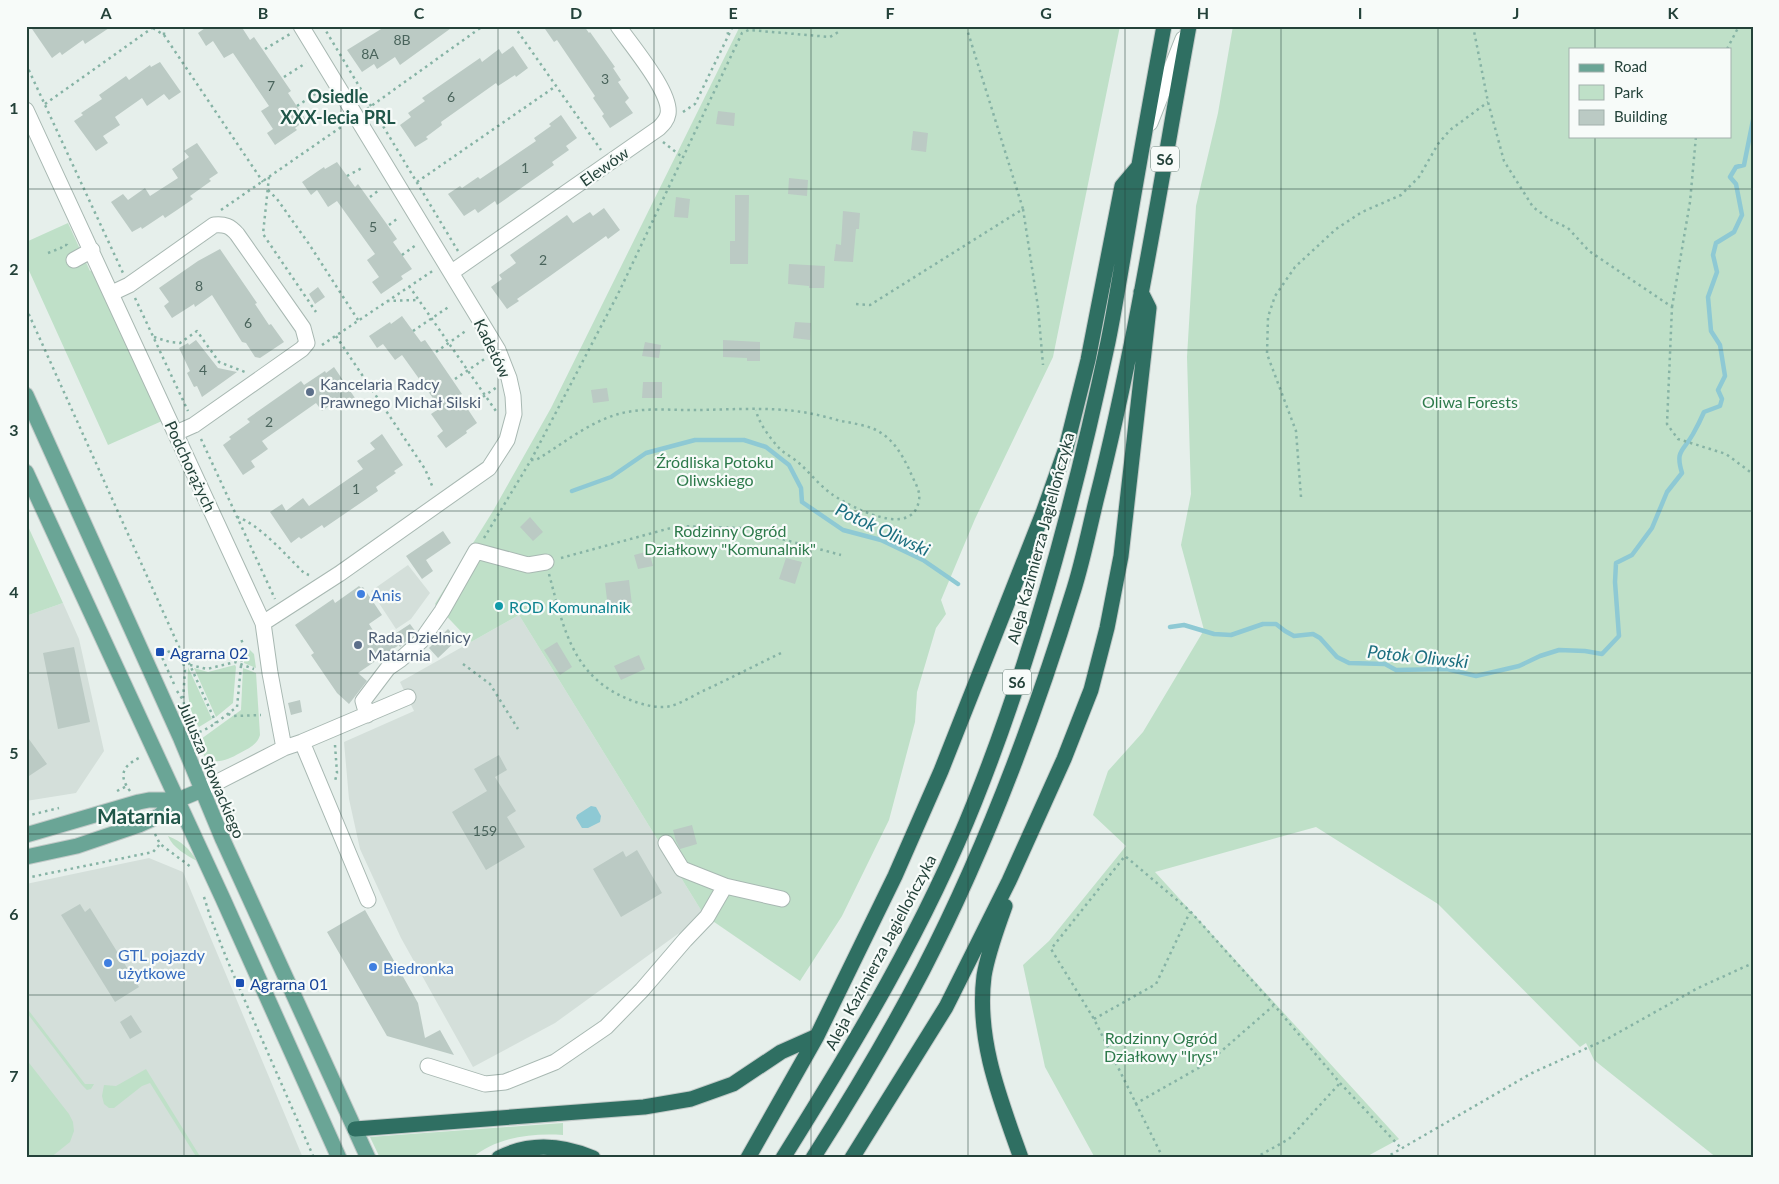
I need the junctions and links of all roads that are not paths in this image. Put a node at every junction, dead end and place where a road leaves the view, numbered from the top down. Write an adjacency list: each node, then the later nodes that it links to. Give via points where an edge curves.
1 (618, 26): 12 (street, Elewów, via 660,86 667,100 667,118 659,128)
2 (1165, 26): 5 (street); 7 (highway, Aleja Kazimierza Jagiellończyka / S6)
3 (1188, 26): 5 (street); 8 (highway, S6)
4 (301, 27): 12 (street, Kadetów)
5 (1166, 82): 7 (street); 8 (street)
6 (26, 110): 10 (street, Podchorążych)
7 (1142, 143): 9 (highway, Aleja Kazimierza Jagiellończyka / S6)
8 (1167, 148): 13 (highway, S6)
9 (1138, 165): 33 (highway, via 1122,186 1088,360 1066,448 1043,513 933,789 895,876); 41 (highway, Aleja Kazimierza Jagiellończyka / S6, via 1108,339 1084,448 1051,576 994,750 933,898 857,1037)
10 (92, 250): 11 (street); 14 (street, Podchorążych)
11 (74, 260)
12 (452, 272): 19 (street, Kadetów, via 498,350 509,378 514,414 507,440 488,468 475,479)
13 (1141, 292): 29 (highway, via 1149,308 1121,556 1107,628 1091,690); 42 (highway, S6, via 1107,460 1075,587 1012,771 923,970 856,1090)
14 (112, 293): 16 (street, Podchorążych); 16 (street, via 129,285 214,225 223,224 231,228 306,336 307,342 302,349 194,425)
15 (26, 395): 24 (main road, Juliusza Słowackiego)
16 (176, 434): 19 (street, Podchorążych)
17 (26, 472): 25 (main road)
18 (546, 562): 21 (street, via 528,565 476,551 421,641 388,668 363,701)
19 (263, 623): 23 (street, Podchorążych)
20 (408, 697): 21 (street)
21 (367, 714): 22 (street)
22 (302, 742): 23 (street); 32 (street)
23 (284, 748): 24 (street)
24 (202, 790): 25 (main road); 35 (main road, Juliusza Słowackiego)
25 (178, 800): 26 (main road, via 139,802); 28 (main road, via 149,821 77,846); 36 (main road)
26 (26, 835)
27 (666, 843): 30 (street, via 682,869)
28 (26, 857)
29 (1009, 881): 43 (highway, via 946,1007); 44 (highway, via 1011,891 991,944 984,976 984,1022 986,1049 998,1094)
30 (725, 886): 31 (street); 34 (street, via 707,917 642,990 606,1027 555,1062 505,1082 484,1084)
31 (782, 899)
32 (368, 900)
33 (817, 1036): 35 (highway, via 781,1052 733,1084 691,1099 644,1107); 40 (highway)
34 (428, 1066)
35 (355, 1129): 37 (main road, Juliusza Słowackiego)
36 (339, 1158)
37 (368, 1158)
38 (499, 1158): 39 (highway, via 527,1148 551,1147 574,1150)
39 (593, 1158)
40 (748, 1158)
41 (783, 1158)
42 (813, 1158)
43 (852, 1158)
44 (1021, 1158)

